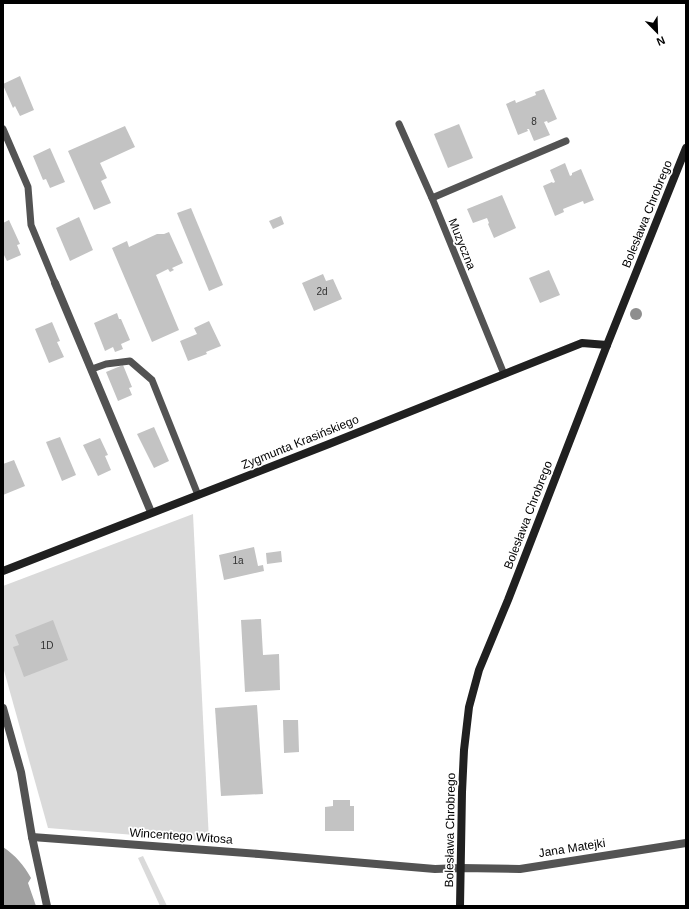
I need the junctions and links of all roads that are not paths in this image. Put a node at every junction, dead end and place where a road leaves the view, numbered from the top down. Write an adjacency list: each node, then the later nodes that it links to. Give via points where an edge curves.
1 (399, 124): 5 (lane, Muzyczna)
2 (3, 129): 6 (lane, via 28,187 31,225)
3 (566, 141): 5 (lane)
4 (686, 148): 7 (street, Bolesława Chrobrego)
5 (432, 198): 9 (lane, Muzyczna)
6 (55, 283): 8 (street)
7 (607, 345): 9 (street, Zygmunta Krasińskiego, via 582,343); 16 (street, Bolesława Chrobrego, via 479,670 469,707 464,750)
8 (92, 369): 10 (lane, via 106,364 130,361 152,380); 11 (street)
9 (504, 374): 10 (street, Zygmunta Krasińskiego)
10 (198, 495): 11 (street, Zygmunta Krasińskiego)
11 (151, 512): 12 (street, Zygmunta Krasińskiego)
12 (3, 571)
13 (3, 708): 14 (street, via 21,772)
14 (32, 837): 16 (street, Wincentego Witosa, via 435,870); 17 (street)
15 (686, 843): 16 (street, Jana Matejki, via 520,869)
16 (461, 868): 18 (street, Bolesława Chrobrego)
17 (47, 906)
18 (460, 906)

